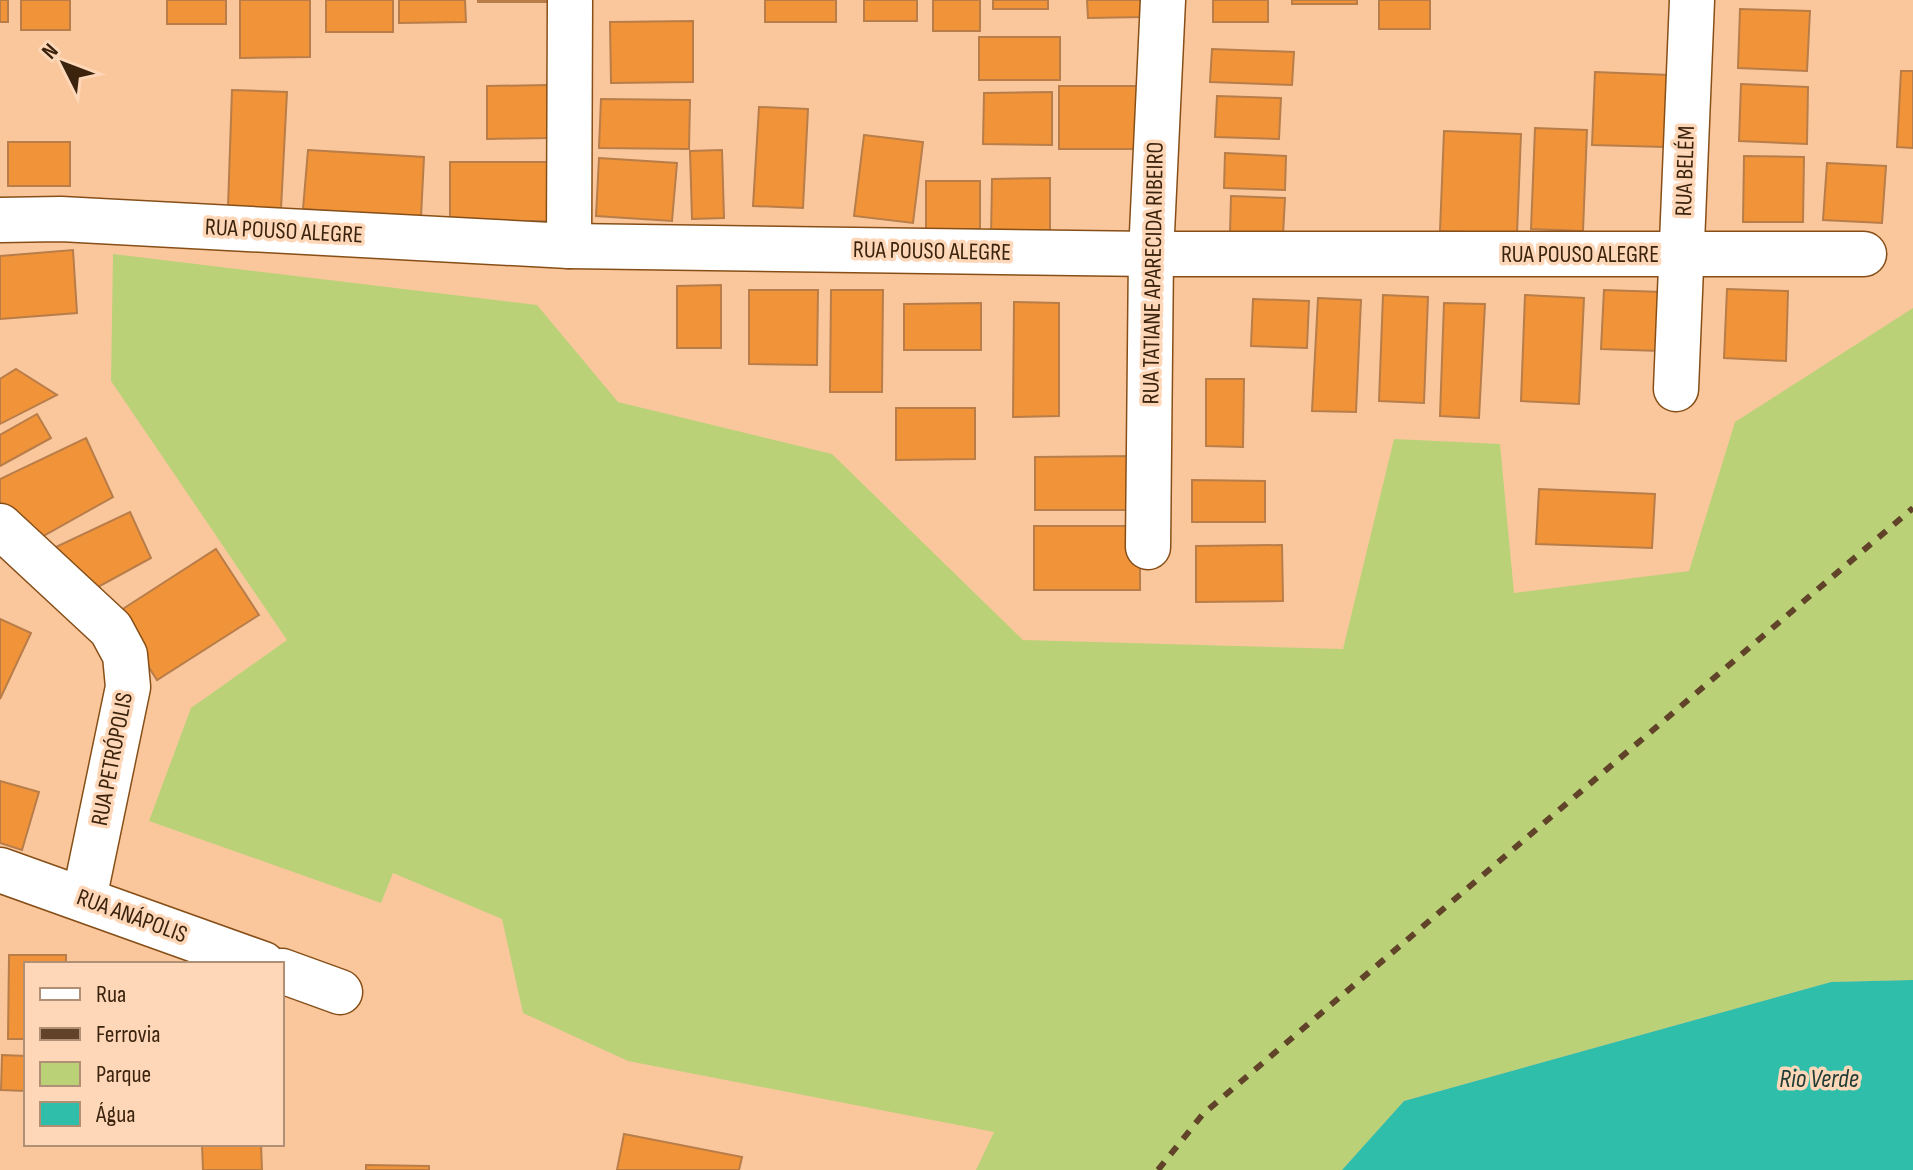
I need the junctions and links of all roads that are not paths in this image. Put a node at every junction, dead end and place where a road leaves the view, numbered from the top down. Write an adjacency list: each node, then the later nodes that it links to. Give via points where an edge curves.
1 (570, 0): 5 (street)
2 (1163, 0): 6 (street, RUA TATIANE APARECIDA RIBEIRO)
3 (1692, 0): 7 (street, RUA BELÉM)
4 (0, 220): 5 (street, RUA POUSO ALEGRE)
5 (569, 246): 6 (street, RUA POUSO ALEGRE)
6 (1151, 254): 7 (street, RUA POUSO ALEGRE); 11 (street, RUA TATIANE APARECIDA RIBEIRO)
7 (1682, 254): 8 (street, RUA POUSO ALEGRE); 9 (street, RUA BELÉM)
8 (1864, 254)
9 (1676, 389)
10 (0, 526): 13 (street, RUA PETRÓPOLIS, via 111,629 125,655 128,687)
11 (1148, 547)
12 (0, 870): 13 (street, RUA ANÁPOLIS)
13 (84, 899): 14 (street, RUA ANÁPOLIS)
14 (257, 962)
15 (284, 972): 16 (street)
16 (340, 992)

